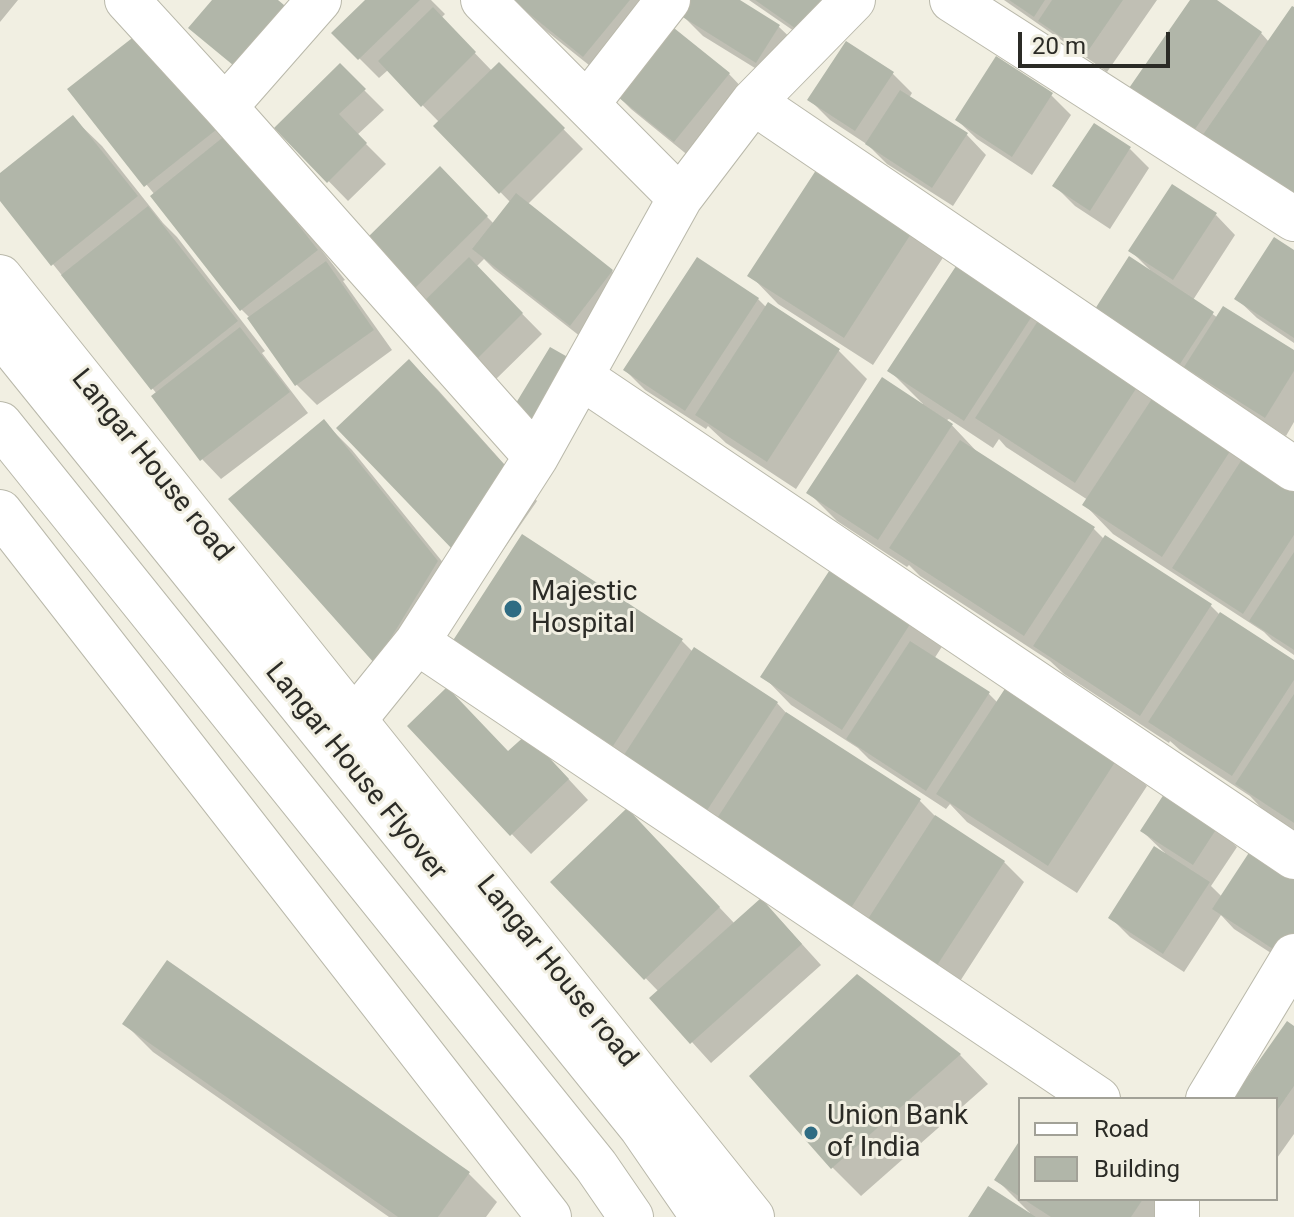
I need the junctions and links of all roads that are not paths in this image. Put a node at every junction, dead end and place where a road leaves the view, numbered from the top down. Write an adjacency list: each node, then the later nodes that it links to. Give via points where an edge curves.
1 (127, 0): 9 (main road)
2 (319, 0): 9 (main road)
3 (483, 0): 8 (main road)
4 (668, 0): 8 (main road)
5 (853, 0): 7 (main road)
6 (952, 0): 11 (main road)
7 (753, 102): 10 (main road); 17 (main road)
8 (587, 104): 10 (main road)
9 (225, 107): 16 (main road)
10 (680, 198): 14 (main road)
11 (1294, 219)
12 (0, 277): 20 (main road, Langar House road)
13 (0, 332): 27 (main road, Langar House Flyover, via 641,1127)
14 (581, 377): 16 (main road); 21 (main road)
15 (0, 424): 26 (main road, Langar House Flyover, via 596,1166)
16 (536, 457): 19 (main road)
17 (1294, 469)
18 (0, 512): 25 (main road)
19 (417, 642): 20 (main road); 23 (main road)
20 (354, 720): 28 (main road, Langar House road)
21 (1294, 857)
22 (1292, 961): 24 (main road)
23 (1095, 1097)
24 (1209, 1097)
25 (549, 1217)
26 (631, 1217)
27 (703, 1217)
28 (752, 1217)

